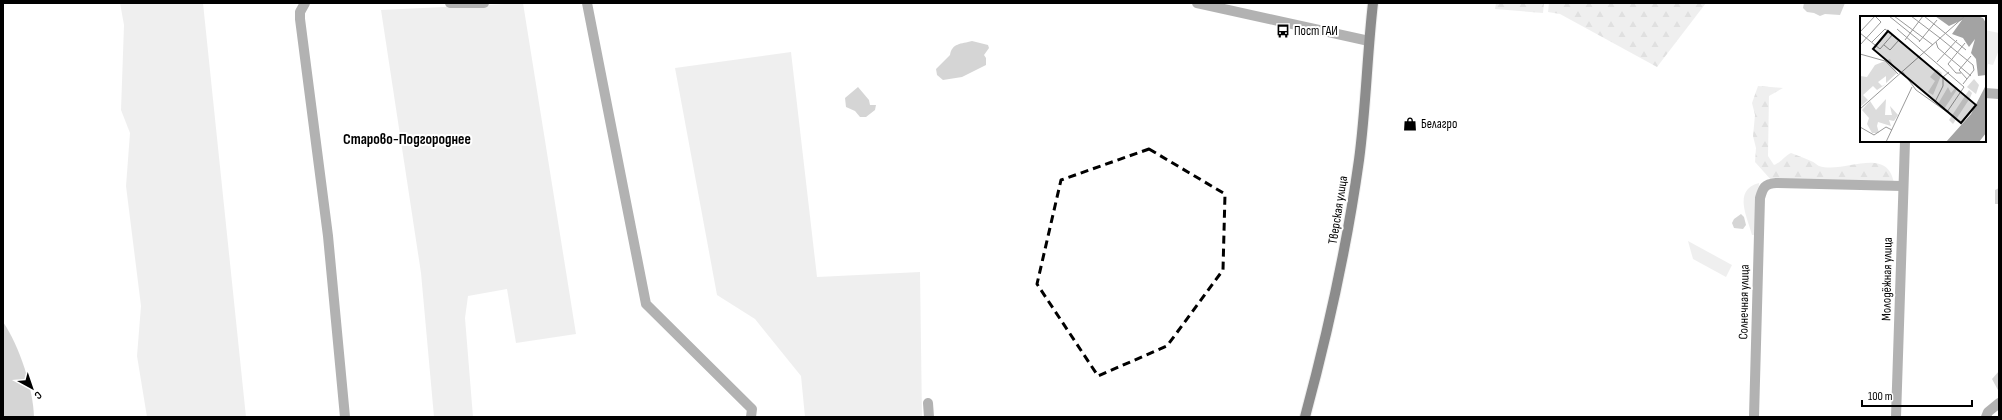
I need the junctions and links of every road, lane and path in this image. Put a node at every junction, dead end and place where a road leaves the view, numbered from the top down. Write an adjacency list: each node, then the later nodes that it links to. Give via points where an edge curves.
1 (305, 3): 14 (street, via 300,12 300,19 328,236)
2 (450, 3): 3 (street)
3 (484, 3)
4 (587, 3): 15 (street, via 646,304 752,409)
5 (1197, 3): 7 (street)
6 (1373, 3): 7 (main road, Тверская улица)
7 (1369, 41): 17 (main road, Тверская улица, via 1359,159 1350,219)
8 (1986, 93): 9 (street)
9 (1999, 94)
10 (1905, 142): 11 (street, Молодёжная улица)
11 (1902, 186): 18 (street, Солнечная улица, via 1790,182 1768,183 1763,187 1760,198); 19 (street, Молодёжная улица)
12 (928, 403): 16 (street)
13 (1999, 403): 20 (street)
14 (344, 417)
15 (751, 417)
16 (929, 417)
17 (1306, 417)
18 (1754, 417)
19 (1896, 417)
20 (1986, 417)

